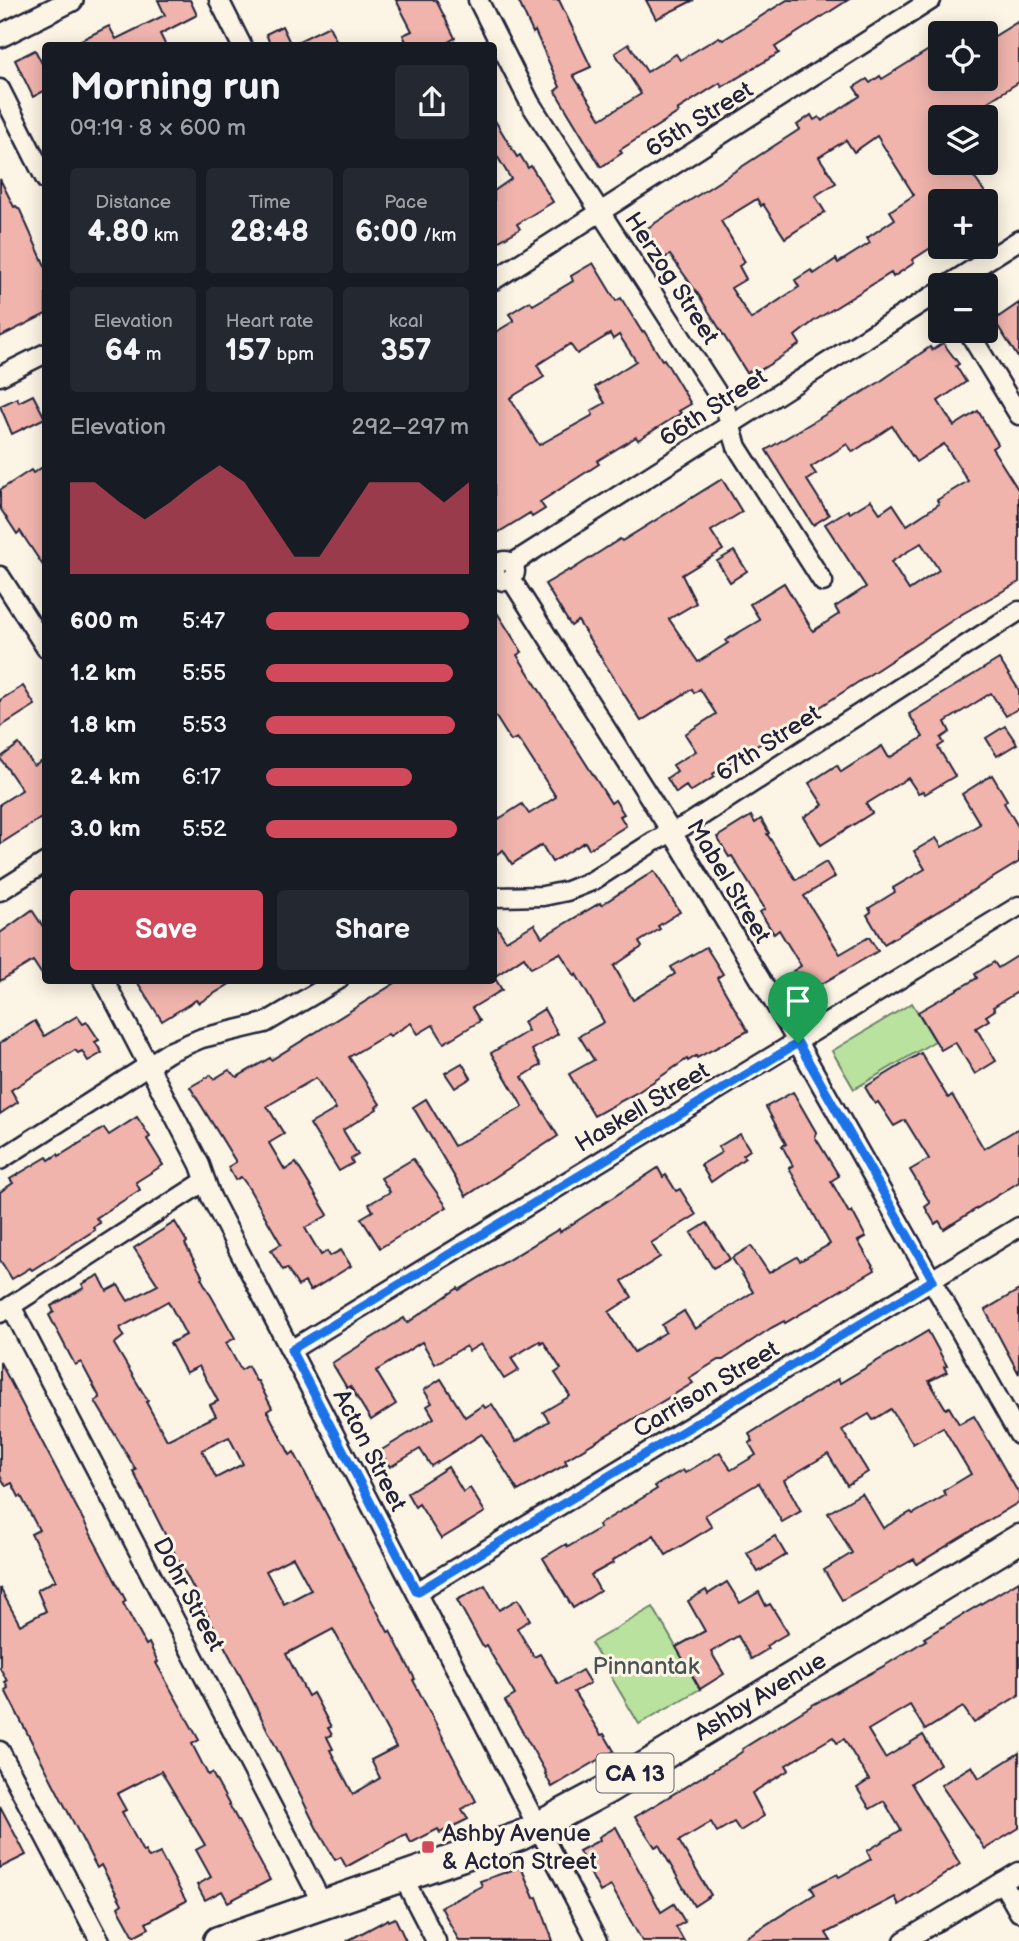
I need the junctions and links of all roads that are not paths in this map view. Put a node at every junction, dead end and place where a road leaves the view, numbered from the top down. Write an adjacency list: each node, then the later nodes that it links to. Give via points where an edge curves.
1 (72, 0): 5 (street)
2 (219, 0): 6 (street)
3 (478, 0): 9 (street, Herzog Street, via 530,103)
4 (932, 0): 9 (street, 65th Street)
5 (0, 36)
6 (240, 42)
7 (0, 89): 8 (street)
8 (42, 172)
9 (600, 212): 12 (street, 65th Street); 18 (street, Herzog Street, via 724,404)
10 (1019, 240): 11 (street)
11 (967, 273)
12 (497, 278)
13 (928, 298): 18 (street, 66th Street)
14 (975, 343): 17 (street)
15 (42, 355): 16 (street)
16 (0, 376)
17 (1019, 415)
18 (730, 425): 19 (street, 66th Street); 21 (street, Herzog Street, via 737,447)
19 (503, 573): 24 (street, Mabel Street)
20 (0, 576): 23 (street)
21 (823, 582)
22 (1019, 611): 24 (street, 67th Street)
23 (42, 642)
24 (671, 832): 27 (street, 67th Street, via 592,881 567,891); 31 (street, Mabel Street)
25 (42, 866): 26 (street)
26 (0, 891)
27 (497, 897)
28 (1019, 906): 31 (street, Haskell Street)
29 (106, 984): 32 (street, Acton Street)
30 (331, 984): 32 (street, via 265,1023 191,1042)
31 (798, 1043): 36 (street, Mabel Street); 38 (street, Haskell Street)
32 (148, 1065): 33 (street); 34 (street, Acton Street)
33 (0, 1160)
34 (205, 1181): 37 (street); 38 (street, Acton Street)
35 (1019, 1227): 36 (street, Carrison Street)
36 (933, 1280): 39 (street, Mabel Street); 41 (street, Carrison Street)
37 (5, 1310): 47 (street, Dohr Street)
38 (291, 1350): 41 (street, Acton Street)
39 (1019, 1435)
40 (1019, 1539): 43 (main road, Ashby Avenue / CA 13)
41 (417, 1592): 43 (street, Acton Street)
42 (0, 1751): 49 (street)
43 (538, 1827): 45 (main road, Ashby Avenue / CA 13); 52 (street, Acton Street)
44 (1019, 1872): 46 (street)
45 (403, 1877): 47 (main road, Ashby Avenue / CA 13); 51 (street)
46 (1002, 1882): 48 (street); 53 (street)
47 (323, 1905): 50 (main road, Ashby Avenue / CA 13)
48 (1019, 1912)
49 (100, 1941)
50 (218, 1941)
51 (436, 1941)
52 (597, 1941)
53 (904, 1941)

